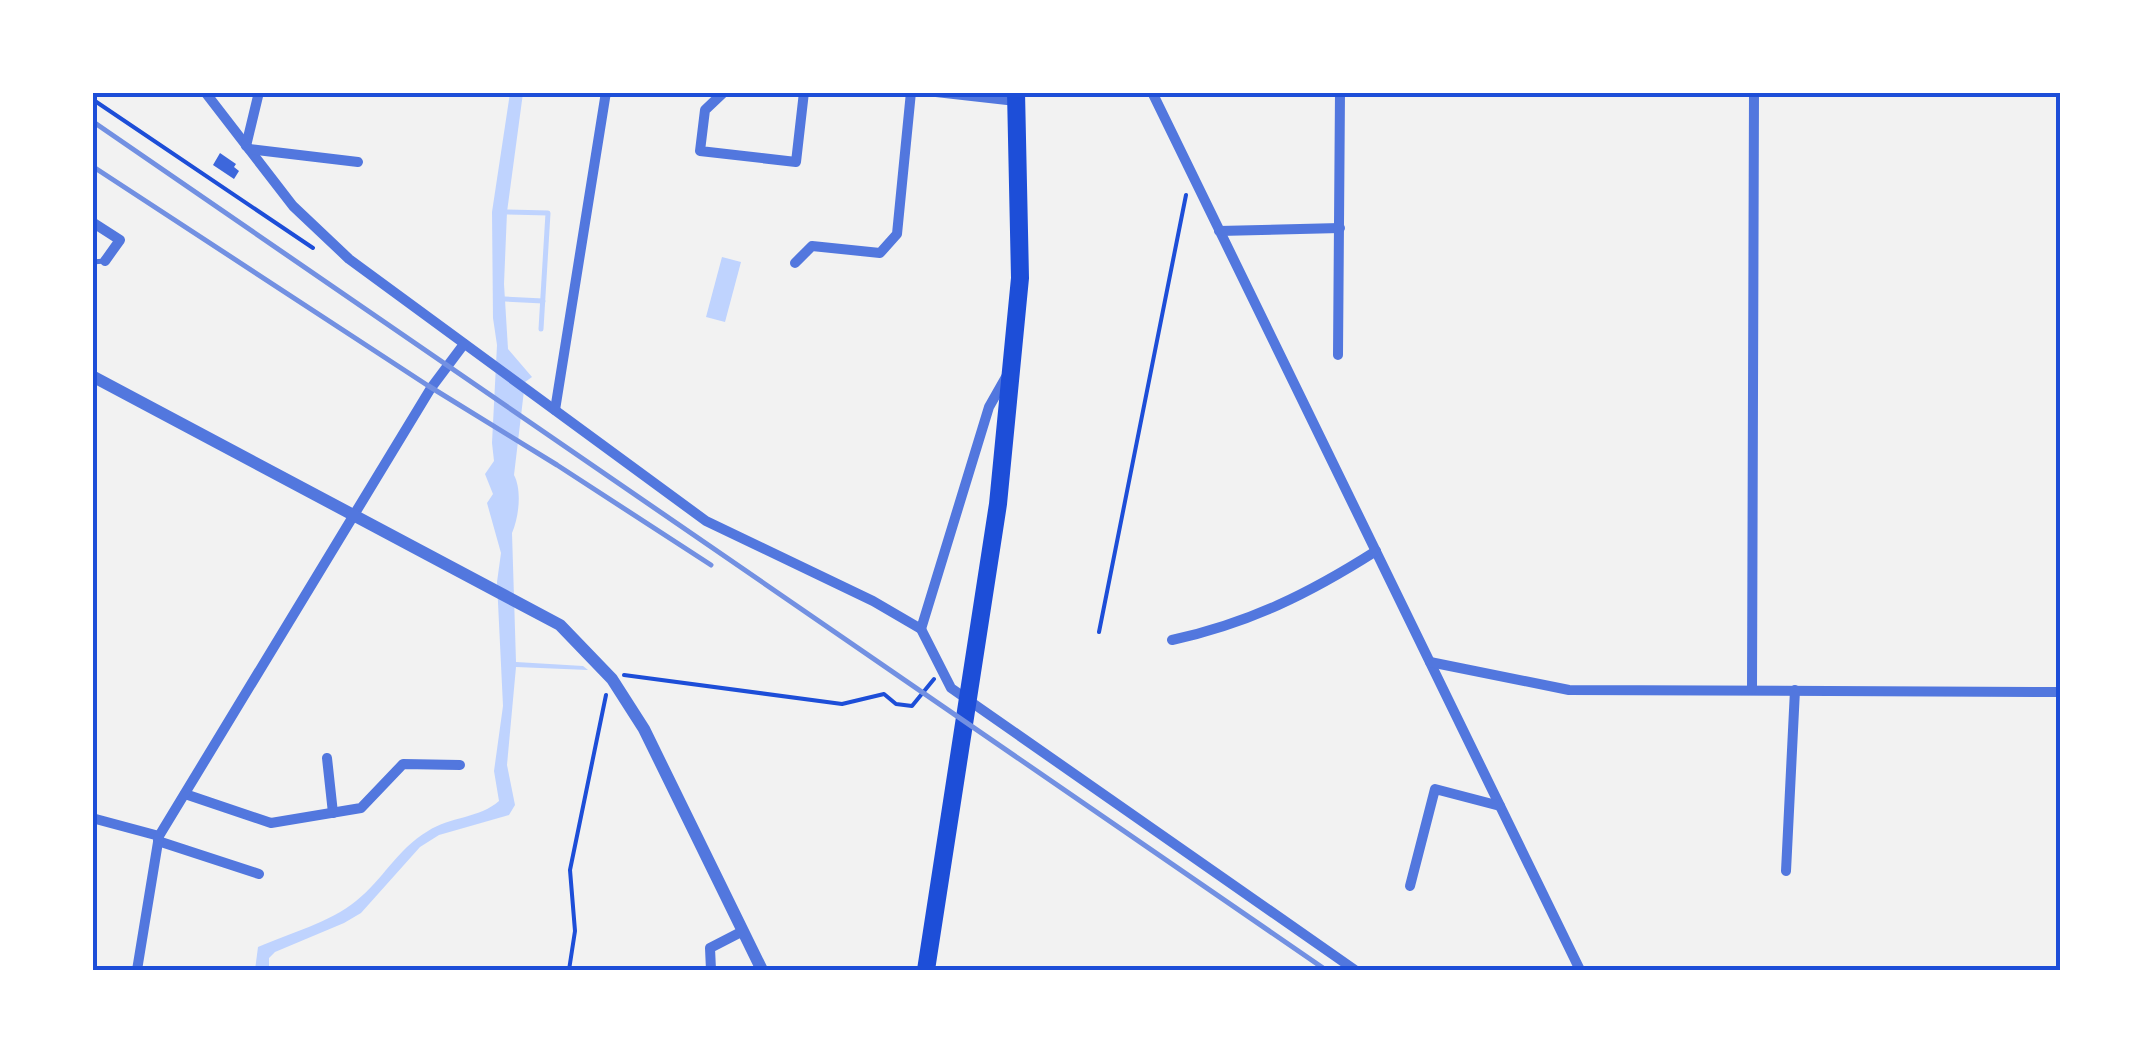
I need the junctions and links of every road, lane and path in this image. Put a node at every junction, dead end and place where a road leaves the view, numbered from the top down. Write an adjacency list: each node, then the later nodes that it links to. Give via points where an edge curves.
1 (205, 92): 13 (street)
2 (259, 92): 13 (street)
3 (606, 92): 26 (street)
4 (724, 92): 5 (street, via 705,110 700,151 796,162)
5 (804, 92)
6 (910, 92): 21 (street, via 897,234 880,252 812,246)
7 (936, 92): 11 (street)
8 (1152, 92): 15 (street)
9 (1340, 92): 17 (street)
10 (1754, 92): 35 (street)
11 (1016, 96): 24 (highway, via 1020,278)
12 (92, 99): 19 (path)
13 (247, 147): 14 (street); 22 (street, via 293,206 350,259)
14 (358, 162)
15 (1190, 172): 18 (street); 30 (path)
16 (92, 222): 20 (street, via 120,240)
17 (1340, 228): 18 (street); 23 (street)
18 (1219, 231): 28 (street)
19 (313, 248)
20 (99, 261)
21 (795, 262)
22 (464, 344): 26 (street); 27 (street)
23 (1338, 354)
24 (1012, 368): 29 (street, via 988,407); 53 (highway, via 998,504)
25 (92, 376): 27 (street)
26 (555, 410): 29 (street, via 706,521)
27 (354, 515): 34 (street, via 560,625); 40 (street)
28 (1376, 550): 31 (street, via 1269,612); 32 (street)
29 (921, 629): 33 (street)
30 (1099, 632)
31 (1172, 640)
32 (1430, 662): 35 (street, via 1569,690); 41 (street)
33 (940, 670): 34 (path, via 912,706 884,694 842,704 628,674); 54 (street, via 951,688)
34 (612, 679): 48 (street, via 644,730); 50 (path, via 570,870)
35 (1752, 690): 36 (street)
36 (1794, 690): 37 (street); 45 (street)
37 (2060, 692)
38 (326, 758): 42 (street)
39 (460, 765): 42 (street, via 403,764 362,808)
40 (184, 794): 42 (street, via 271,823); 44 (street)
41 (1500, 806): 47 (street, via 1434,789); 55 (street)
42 (333, 812)
43 (92, 818): 44 (street)
44 (159, 839): 46 (street); 49 (street)
45 (1786, 871)
46 (259, 874)
47 (1410, 886)
48 (742, 931): 51 (street, via 710,948); 52 (street)
49 (137, 970)
50 (570, 970)
51 (711, 970)
52 (762, 970)
53 (926, 970)
54 (1355, 970)
55 (1580, 970)

